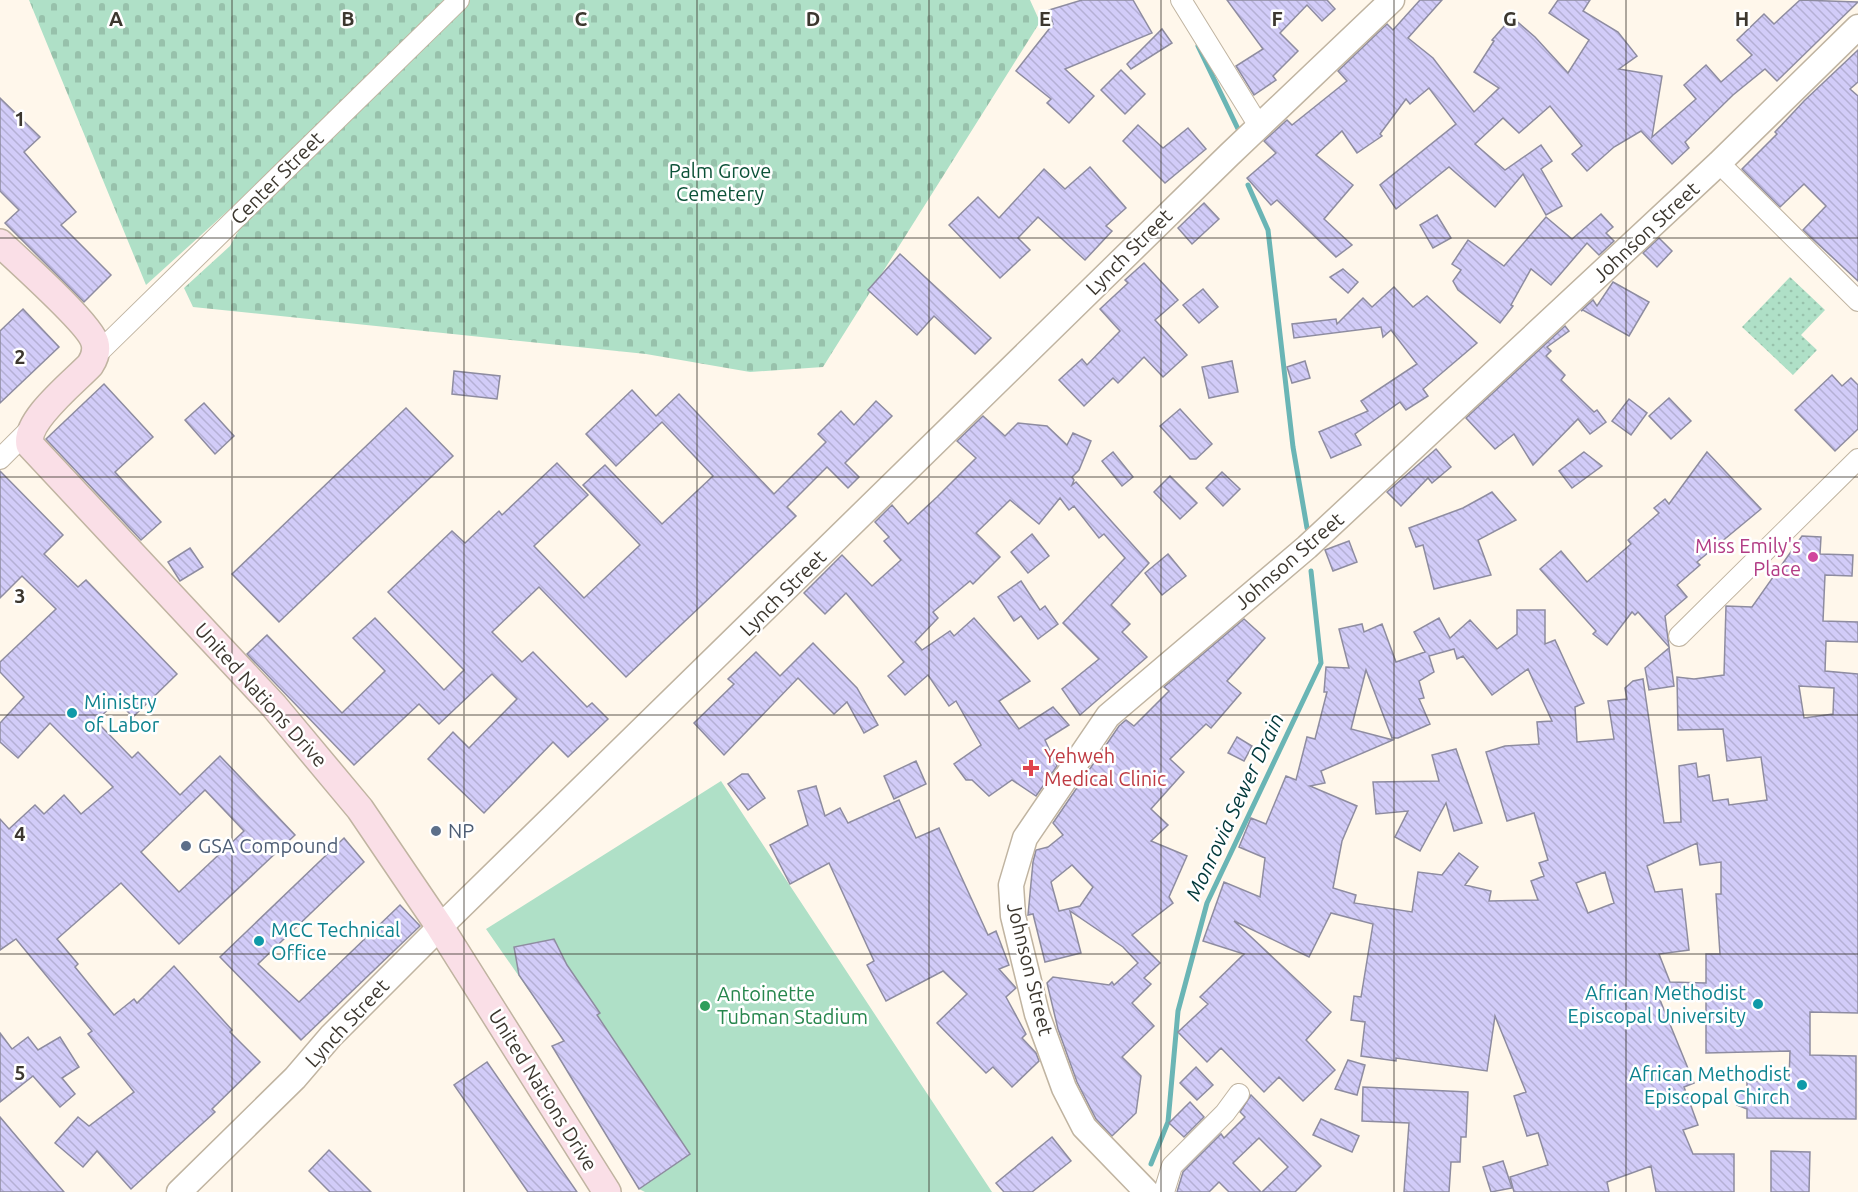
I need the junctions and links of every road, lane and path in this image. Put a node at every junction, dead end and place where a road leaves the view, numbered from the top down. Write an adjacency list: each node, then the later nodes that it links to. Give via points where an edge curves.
1 (459, 0): 9 (street, Center Street)
2 (1181, 0): 5 (street)
3 (1392, 0): 5 (street, Lynch Street)
4 (1858, 27): 6 (street, Johnson Street)
5 (1259, 126): 14 (street, Lynch Street)
6 (1719, 163): 8 (street); 18 (street, Johnson Street, via 1307,547 1108,716 1025,838 1011,885 1013,916 1037,1014 1083,1128)
7 (0, 243): 9 (main road, via 90,333 96,344)
8 (1858, 301)
9 (95, 356): 10 (main road)
10 (31, 428): 11 (street); 14 (main road, United Nations Drive, via 28,438 36,452 322,762 360,809)
11 (0, 459)
12 (1858, 459): 13 (street)
13 (1679, 636)
14 (440, 927): 16 (street, Lynch Street); 17 (main road, United Nations Drive)
15 (1239, 1094): 19 (street, via 1172,1166)
16 (179, 1192)
17 (607, 1192)
18 (1147, 1192)
19 (1164, 1192)

